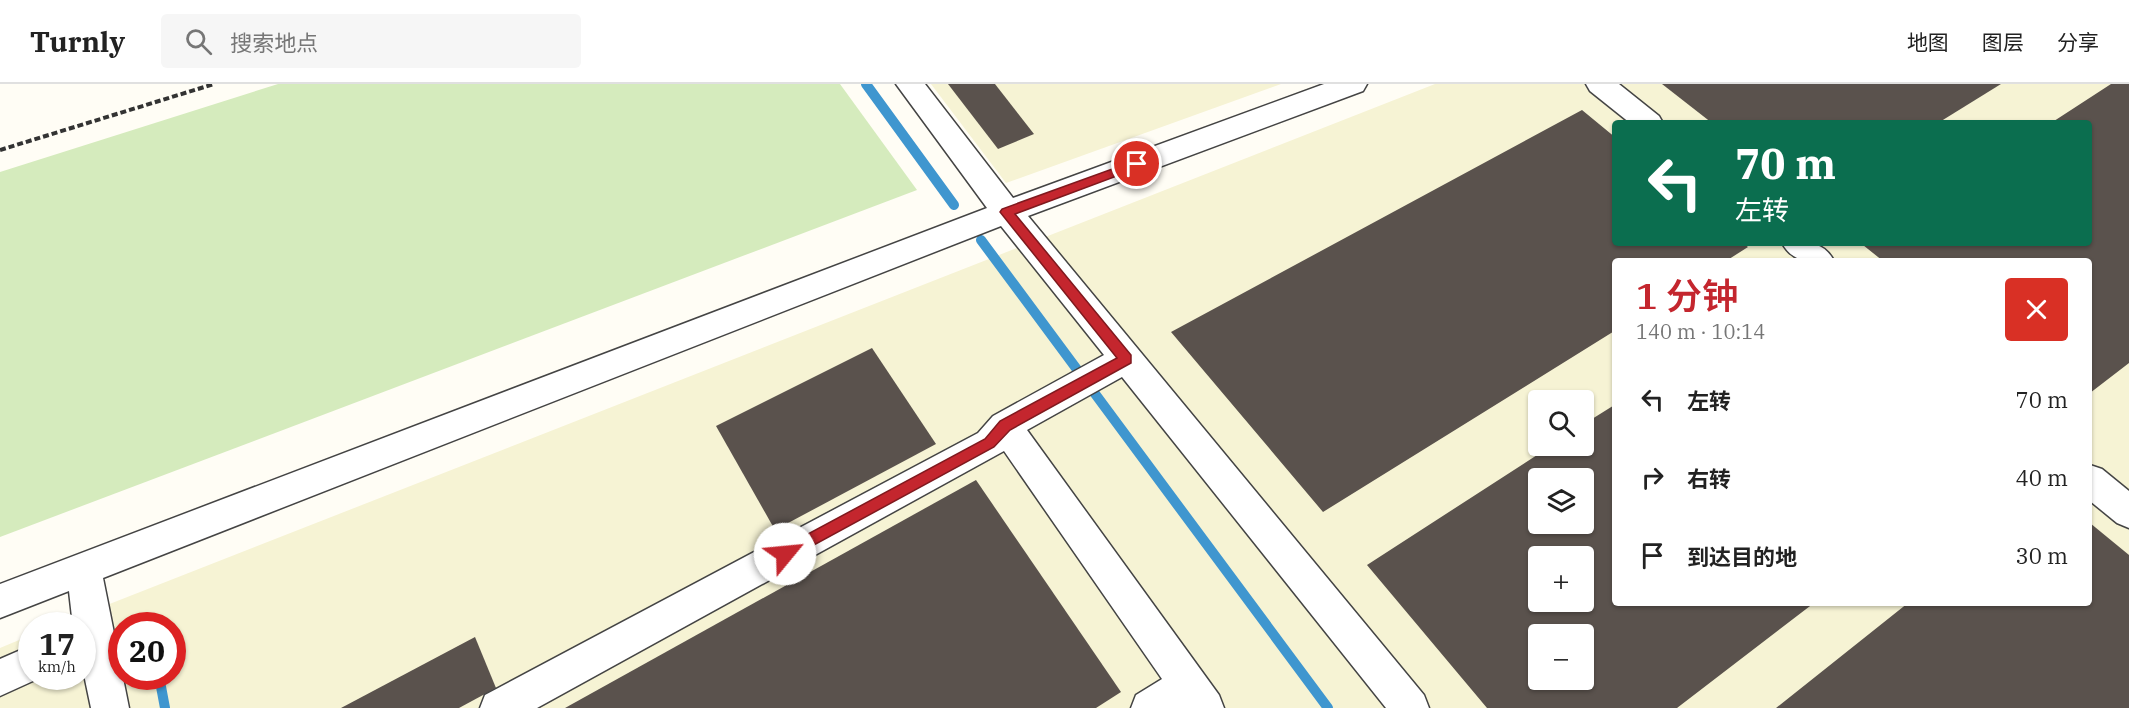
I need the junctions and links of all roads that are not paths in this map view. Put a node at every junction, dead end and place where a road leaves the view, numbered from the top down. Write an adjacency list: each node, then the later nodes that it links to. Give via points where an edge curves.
1 (910, 84): 5 (lane)
2 (1353, 84): 5 (lane)
3 (1600, 84): 4 (lane)
4 (1645, 120)
5 (1007, 212): 8 (lane); 12 (lane)
6 (1801, 246): 7 (lane)
7 (1815, 258)
8 (1100, 374): 9 (lane); 22 (lane)
9 (1005, 426): 18 (lane); 20 (lane, via 990,443)
10 (2092, 482): 11 (lane)
11 (2129, 512)
12 (83, 569): 13 (lane); 14 (lane)
13 (0, 601)
14 (87, 612)
15 (96, 661): 19 (lane)
16 (18, 670): 17 (lane)
17 (0, 678)
18 (1197, 696): 21 (lane)
19 (110, 708)
20 (499, 708)
21 (1150, 708)
22 (1410, 708)

